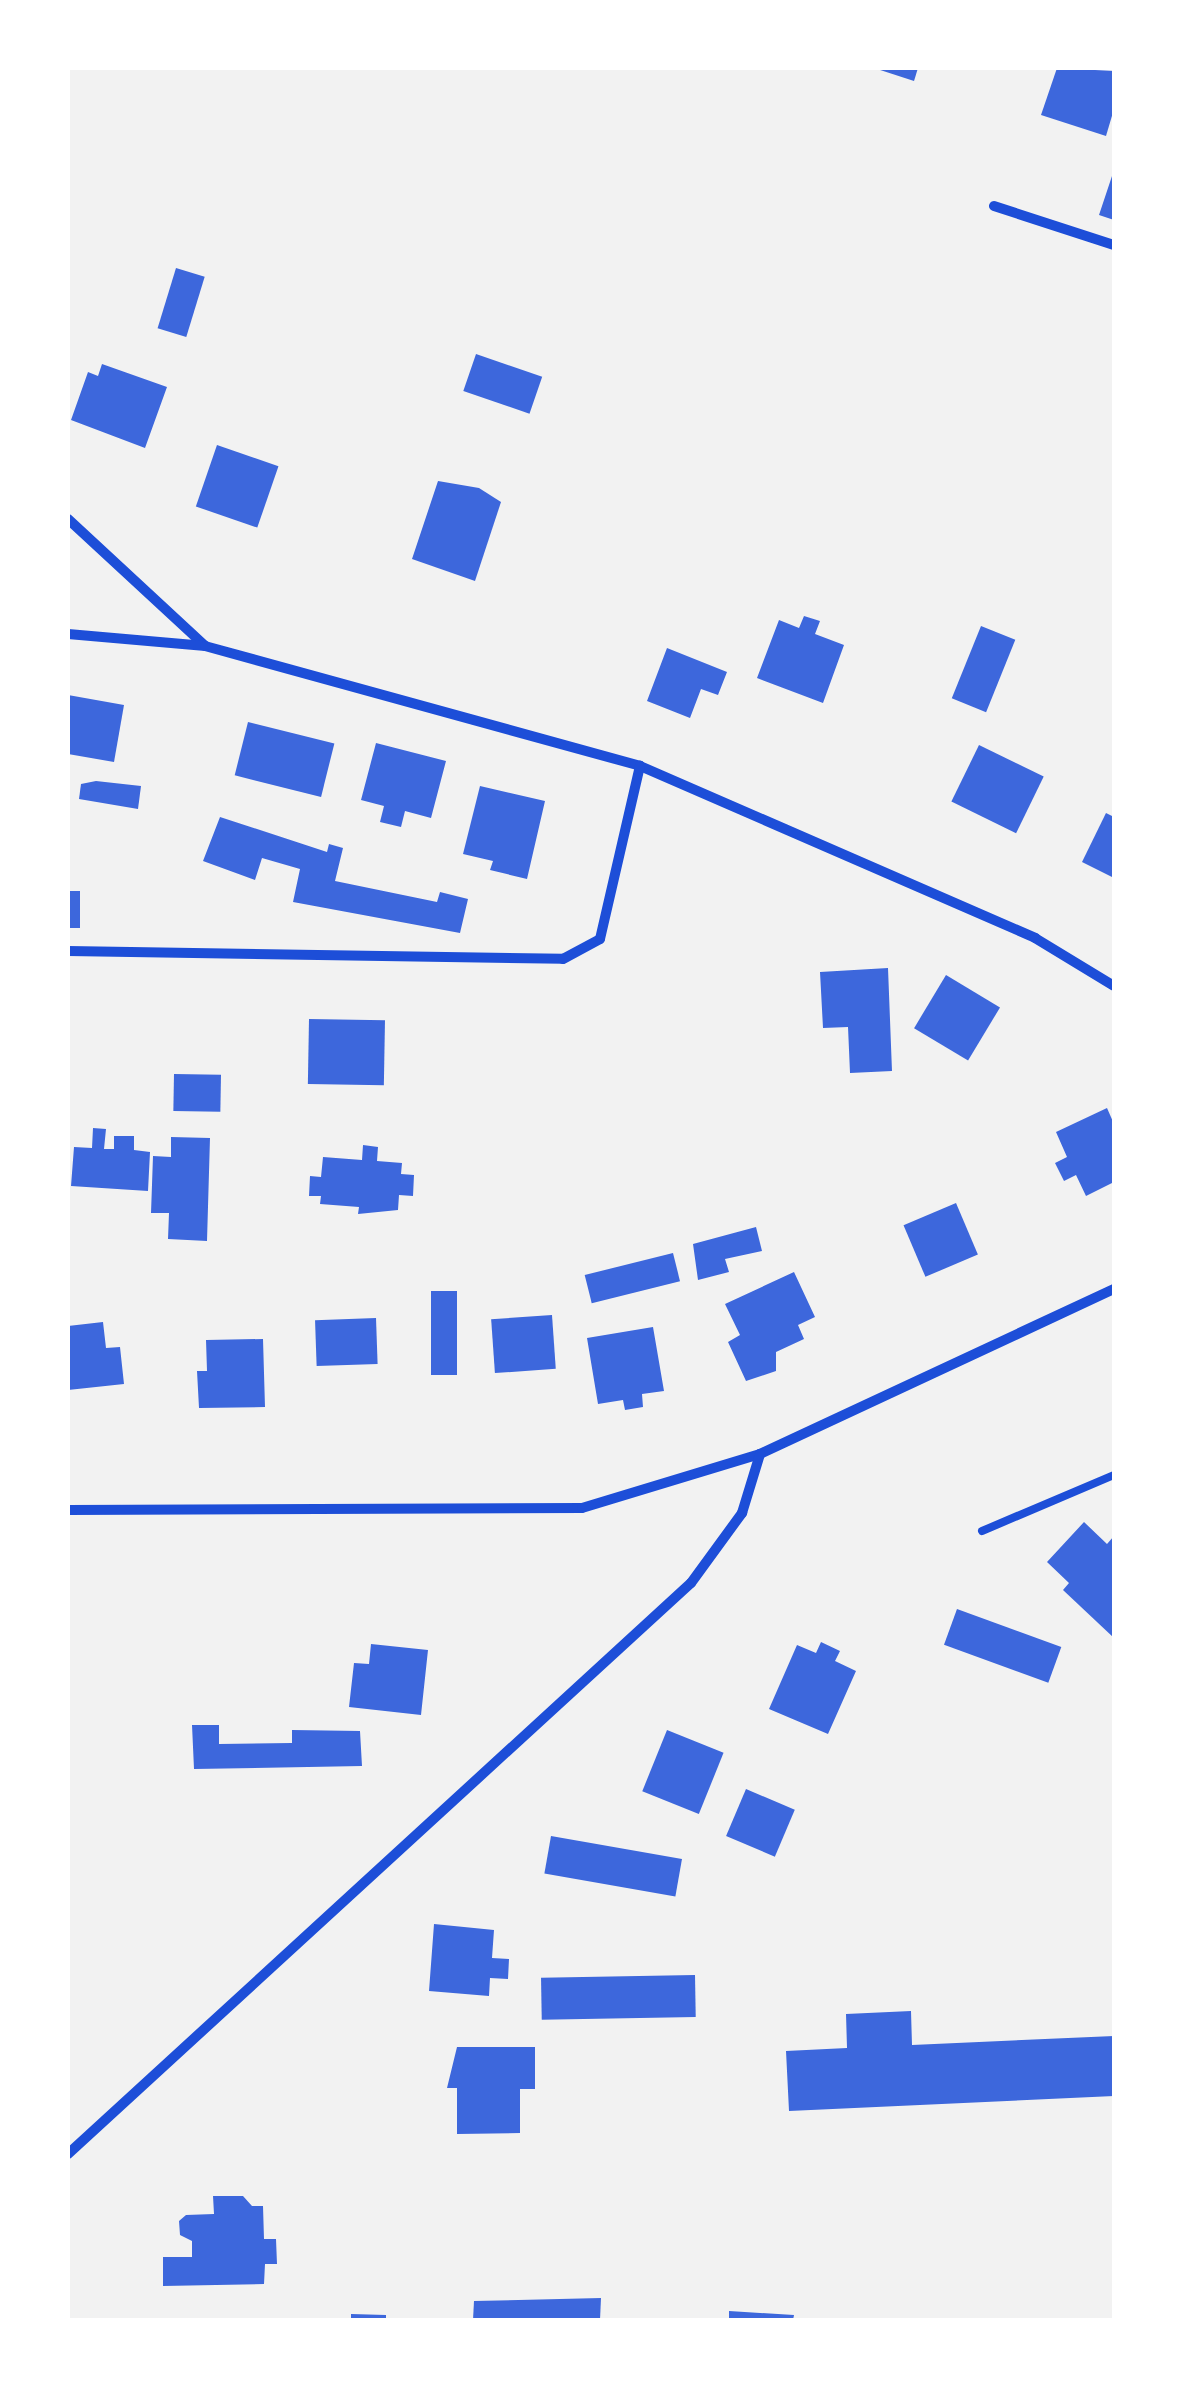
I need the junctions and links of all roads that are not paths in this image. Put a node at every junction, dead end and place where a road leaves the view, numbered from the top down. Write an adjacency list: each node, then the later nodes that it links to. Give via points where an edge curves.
1 (994, 206): 2 (street)
2 (1114, 245)
3 (68, 519): 5 (street)
4 (68, 634): 5 (street)
5 (205, 646): 6 (street)
6 (640, 766): 7 (street, via 600,939 562,958); 8 (street, via 1035,938)
7 (68, 951)
8 (1114, 986)
9 (1114, 1290): 10 (street)
10 (760, 1454): 12 (street, via 582,1508); 14 (street, via 742,1514 691,1583)
11 (1114, 1475): 13 (lane)
12 (68, 1510)
13 (982, 1531)
14 (68, 2154)

